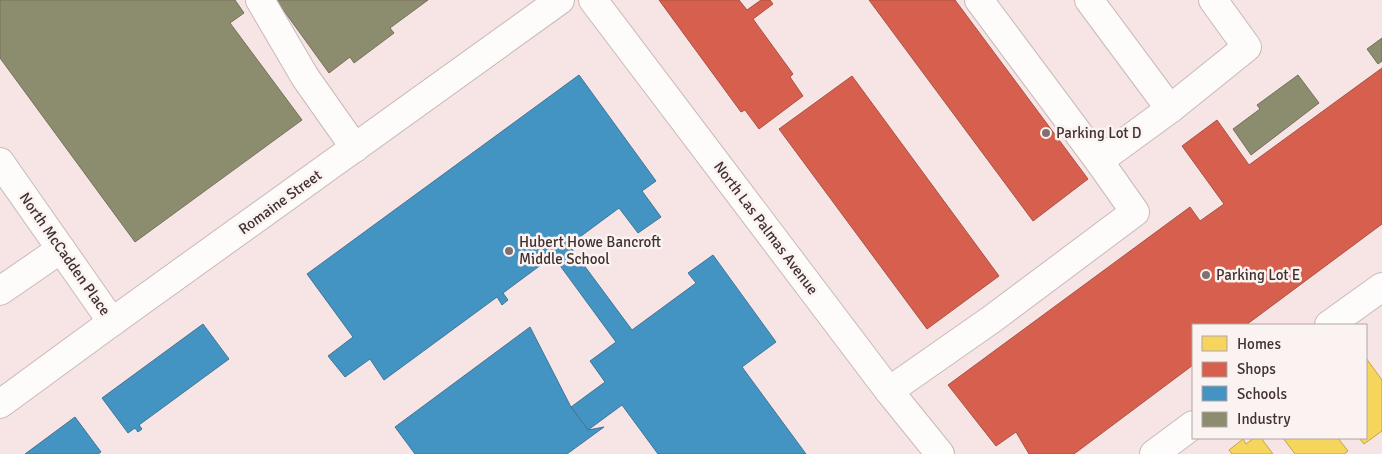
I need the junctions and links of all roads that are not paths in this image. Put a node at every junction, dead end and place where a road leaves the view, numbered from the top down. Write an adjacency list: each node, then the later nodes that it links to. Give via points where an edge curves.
1 (260, 0): 8 (street, via 305,77)
2 (560, 0): 8 (street, Romaine Street)
3 (593, 0): 16 (street, North Las Palmas Avenue)
4 (979, 0): 9 (street)
5 (1089, 0): 7 (street)
6 (1212, 0): 7 (street, via 1247,47)
7 (1170, 109): 9 (street)
8 (355, 148): 14 (street, Romaine Street)
9 (1098, 161): 16 (street, via 1135,212)
10 (0, 162): 11 (street, North McCadden Place)
11 (61, 249): 13 (street); 14 (street, North McCadden Place)
12 (1382, 287): 15 (street)
13 (0, 291)
14 (112, 322): 17 (street, Romaine Street)
15 (1331, 324)
16 (890, 391): 19 (street, North Las Palmas Avenue)
17 (0, 404)
18 (1192, 426): 20 (street)
19 (940, 454)
20 (1154, 454)

